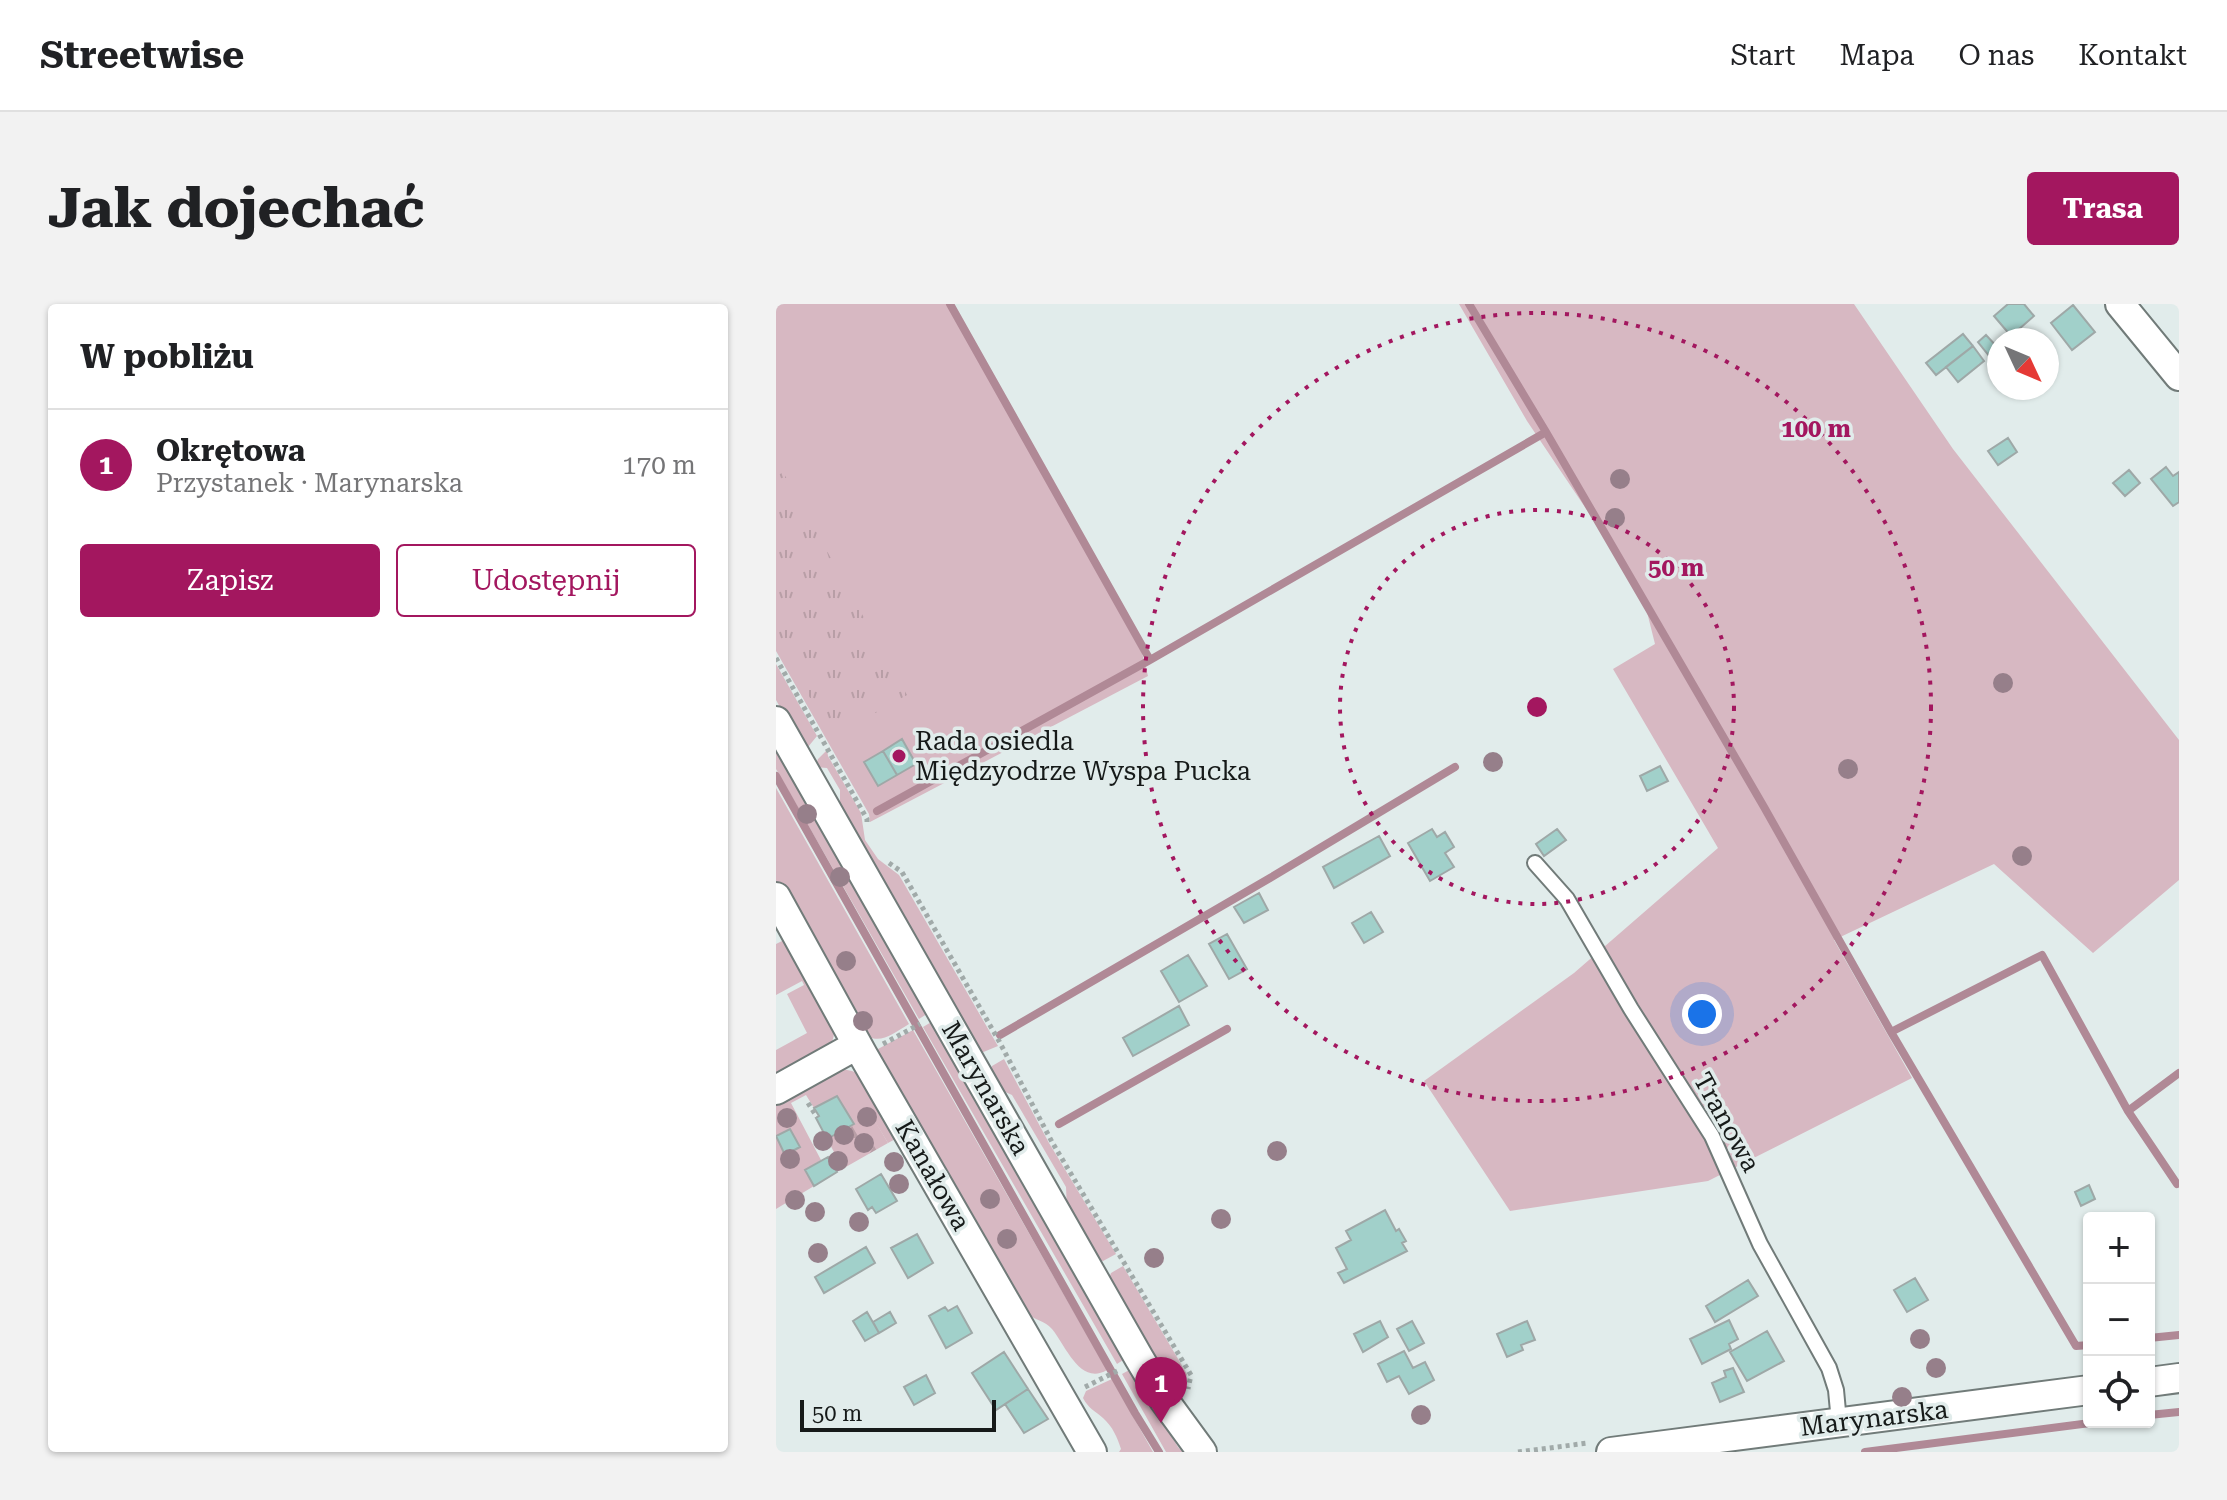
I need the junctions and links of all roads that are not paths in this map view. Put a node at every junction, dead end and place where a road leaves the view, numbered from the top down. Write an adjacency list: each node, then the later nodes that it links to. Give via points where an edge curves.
1 (2120, 304): 2 (street)
2 (2179, 376)
3 (776, 721): 13 (street, Marynarska, via 1158,1389)
4 (1535, 863): 11 (lane, Tranowa, via 1574,910 1712,1136 1760,1244 1829,1368)
5 (776, 897): 6 (street, Kanałowa)
6 (857, 1045): 7 (street); 12 (street, Kanałowa)
7 (790, 1093)
8 (2179, 1378): 9 (street)
9 (2155, 1381)
10 (2083, 1391): 11 (street, Marynarska)
11 (1839, 1422): 14 (street, Marynarska)
12 (1092, 1452)
13 (1202, 1452)
14 (1611, 1452)

